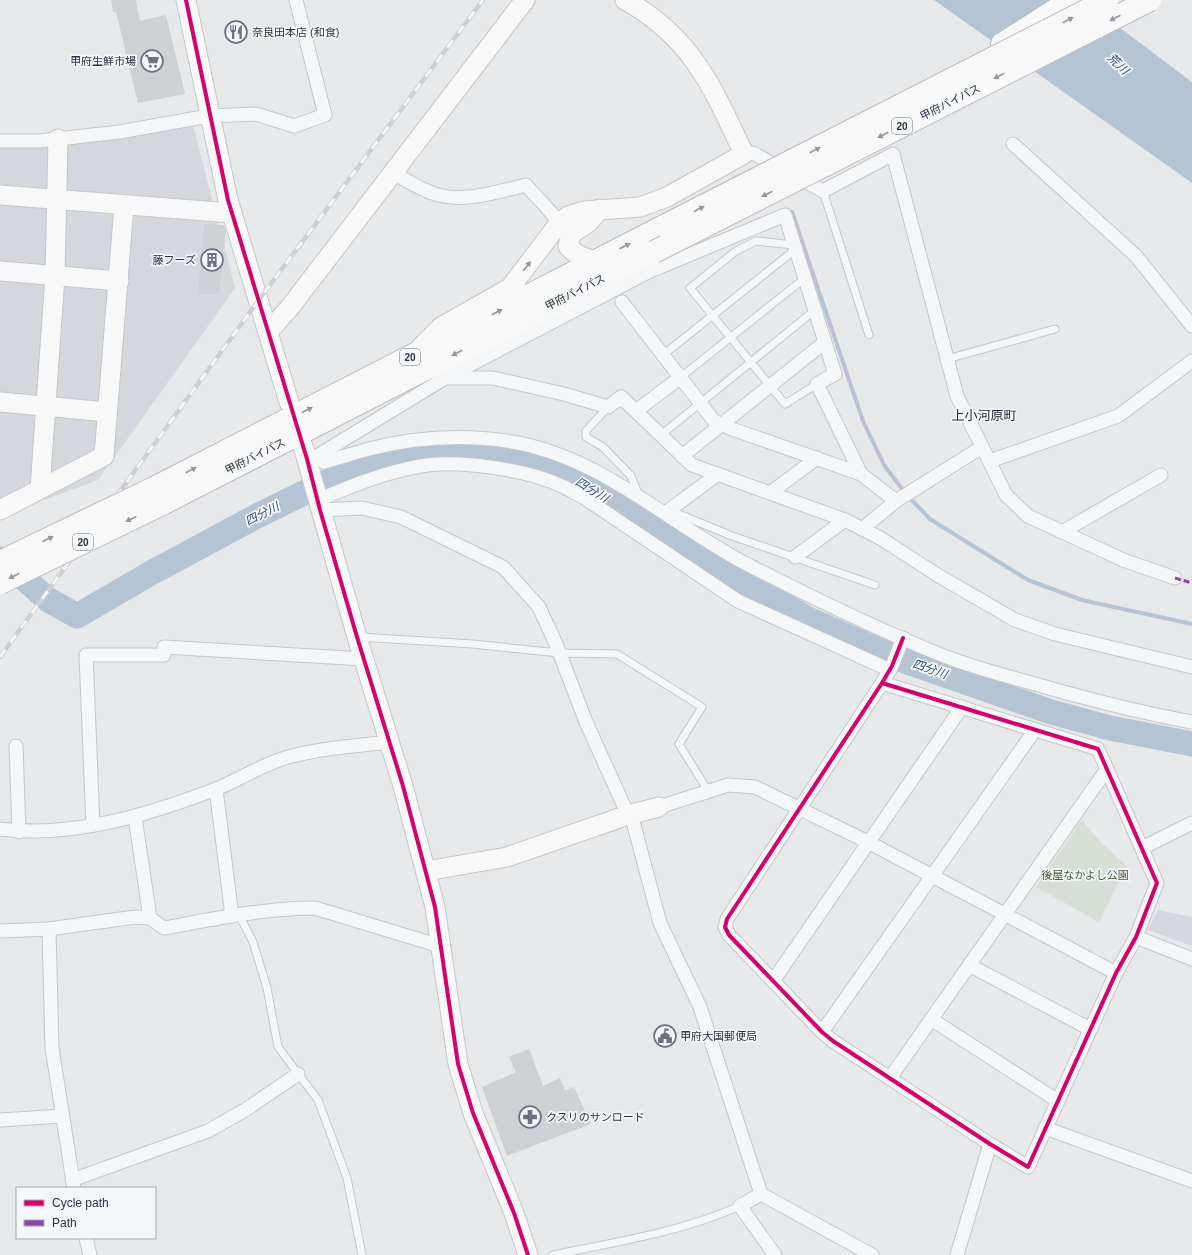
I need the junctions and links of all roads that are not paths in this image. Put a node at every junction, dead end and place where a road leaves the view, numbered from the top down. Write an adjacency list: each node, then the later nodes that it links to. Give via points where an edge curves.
1 (186, 0): 9 (street)
2 (296, 0): 9 (street, via 325,115 294,126 256,114)
3 (525, 0): 14 (street)
4 (625, 0): 13 (street, via 660,23 685,48 704,73)
5 (1071, 0): 8 (highway, bridge)
6 (1107, 0): 8 (highway, 甲府バイパス / 20, one-way to 6, bridge)
7 (1150, 0): 65 (highway, 甲府バイパス / 20, one-way to 65, bridge, via 654,252)
8 (929, 92): 23 (highway, 甲府バイパス / 20, one-way to 8, bridge)
9 (209, 116): 10 (street, via 119,132); 20 (street)
10 (58, 139): 11 (street); 17 (street)
11 (0, 141)
12 (1013, 144): 31 (street, via 1136,256)
13 (744, 154): 15 (street, via 753,153); 19 (street, via 667,197 640,207)
14 (393, 173): 21 (street, via 432,193 450,197 485,195 526,185); 33 (street, via 291,306)
15 (823, 191): 34 (lane); 39 (street, via 893,154)
16 (0, 195): 17 (street)
17 (56, 199): 18 (street); 25 (street)
18 (124, 205): 20 (street); 27 (street)
19 (600, 210): 23 (street, via 589,222 571,234 568,246 580,256); 38 (street, one-way to 19, via 441,327 510,288 557,226 568,216)
20 (232, 213): 33 (street)
21 (555, 217)
22 (795, 247): 26 (street); 30 (lane); 30 (lane, via 756,241 736,251 690,288); 43 (street, via 785,215 648,272)
23 (595, 261): 38 (highway, 甲府バイパス / 20, one-way to 23)
24 (0, 272): 25 (street)
25 (55, 276): 27 (street); 49 (street)
26 (805, 278): 29 (street); 35 (lane)
27 (119, 281): 52 (street)
28 (622, 302): 37 (street)
29 (815, 310): 36 (street); 40 (lane)
30 (713, 316): 35 (lane); 37 (lane)
31 (1192, 326)
32 (1055, 329): 39 (lane)
33 (268, 332): 47 (street)
34 (869, 335)
35 (732, 338): 40 (lane); 42 (lane)
36 (825, 342): 44 (street, via 835,374); 45 (street)
37 (663, 355): 42 (street)
38 (410, 357): 65 (highway, 甲府バイパス / 20, one-way to 38)
39 (947, 359): 55 (street, via 957,396)
40 (751, 361): 45 (lane); 48 (lane)
41 (1192, 361): 59 (street, via 1118,416)
42 (680, 377): 48 (street); 51 (street)
43 (445, 378): 50 (street, via 493,378); 58 (street)
44 (817, 384): 45 (lane, via 785,404); 61 (street)
45 (771, 386): 53 (street)
46 (0, 402): 49 (street)
47 (289, 402)
48 (700, 403): 53 (street, via 714,421); 54 (lane)
49 (46, 406): 52 (street); 63 (street)
50 (608, 407): 51 (street, via 621,397); 66 (lane, via 586,431 586,437 603,447 631,476)
51 (636, 411): 54 (street)
52 (108, 412): 63 (street, via 104,456)
53 (721, 424): 56 (street); 57 (street)
54 (661, 435): 56 (street)
55 (982, 447): 59 (street); 67 (street)
56 (682, 456): 60 (street, via 692,465)
57 (817, 458): 61 (street); 64 (street)
58 (310, 459): 66 (street, via 324,462 369,449 420,439 469,438 518,443 562,456 612,479); 68 (street)
59 (990, 462): 73 (street, via 1006,495 1028,516)
60 (718, 474): 64 (street); 70 (street)
61 (861, 474): 67 (street)
62 (1161, 475): 73 (street)
63 (40, 489): 69 (street)
64 (770, 493): 71 (street)
65 (161, 495): 75 (highway, 甲府バイパス / 20, one-way to 65, bridge); 77 (highway, 甲府バイパス / 20, one-way to 77, bridge)
66 (639, 496): 70 (street)
67 (897, 500): 72 (street)
68 (319, 505): 79 (street); 81 (street, via 362,508 401,518 503,567 539,607); 84 (street, via 367,480 422,465 469,464 522,474 561,486 583,497 738,601)
69 (0, 510)
70 (667, 511): 74 (lane); 80 (street, via 749,566)
71 (845, 520): 72 (street); 74 (street)
72 (862, 529): 83 (street, via 1015,620 1054,634)
73 (1062, 532): 76 (street, via 1124,560)
74 (795, 557): 78 (lane)
75 (0, 562)
76 (1175, 578)
77 (0, 582)
78 (875, 585)
79 (357, 637): 81 (lane, via 473,644); 82 (street)
80 (902, 641): 84 (street); 87 (street, via 1003,675 1134,711)
81 (560, 653): 93 (lane, via 616,654 702,707 679,744); 96 (street, via 586,722)
82 (364, 659): 89 (street); 99 (street, via 164,647 164,655 86,655)
83 (1192, 667)
84 (891, 668): 85 (street)
85 (882, 683): 86 (street); 95 (street)
86 (962, 707): 88 (street); 102 (street)
87 (1192, 722)
88 (1035, 730): 91 (street, via 1098,749); 105 (street)
89 (390, 742): 92 (street, via 322,750 284,758); 104 (street)
90 (16, 746): 101 (street)
91 (1107, 769): 103 (street); 106 (street)
92 (216, 789): 97 (street); 107 (street)
93 (708, 791): 94 (street); 95 (street, via 728,785 755,787)
94 (659, 807): 96 (street)
95 (799, 808): 102 (street); 116 (street, via 727,918 725,927 729,936)
96 (629, 815): 104 (street, via 507,857); 129 (street, via 660,923 700,1007)
97 (135, 816): 99 (street); 108 (street)
98 (1192, 823): 103 (street)
99 (93, 825): 101 (street)
100 (0, 829): 101 (street)
101 (19, 832)
102 (868, 842): 105 (street); 116 (street)
103 (1142, 848): 111 (street, via 1157,883)
104 (426, 871): 112 (street, via 435,907)
105 (933, 875): 106 (street); 119 (street)
106 (1004, 914): 114 (street); 115 (street)
107 (235, 915): 108 (street, via 164,928); 112 (street, via 316,908); 120 (lane, via 252,942 267,988 278,1047)
108 (150, 918): 109 (street, via 135,917)
109 (49, 929): 110 (street); 123 (street, via 52,1048)
110 (0, 931)
111 (1136, 937): 113 (street); 115 (street)
112 (440, 946): 134 (street, via 458,1064 473,1113 514,1213)
113 (1192, 959)
114 (969, 965): 117 (street); 118 (street)
115 (1116, 973): 118 (street)
116 (773, 981): 119 (street)
117 (931, 1019): 121 (street); 122 (street)
118 (1090, 1029): 122 (street)
119 (822, 1032): 121 (street)
120 (298, 1074): 128 (street, via 245,1110 208,1131); 133 (lane, via 318,1100 346,1178)
121 (890, 1078): 126 (street)
122 (1058, 1101): 125 (street)
123 (62, 1116): 124 (street); 128 (street)
124 (0, 1120)
125 (1045, 1128): 126 (street, via 1028,1167); 127 (street)
126 (990, 1144): 138 (street)
127 (1192, 1181)
128 (73, 1184)
129 (762, 1194): 130 (street); 137 (street)
130 (740, 1206): 135 (lane, via 713,1218 666,1232); 136 (street)
131 (86, 1239): 132 (street)
132 (90, 1255)
133 (362, 1255)
134 (528, 1255)
135 (554, 1255)
136 (775, 1255)
137 (872, 1255)
138 (957, 1255)

